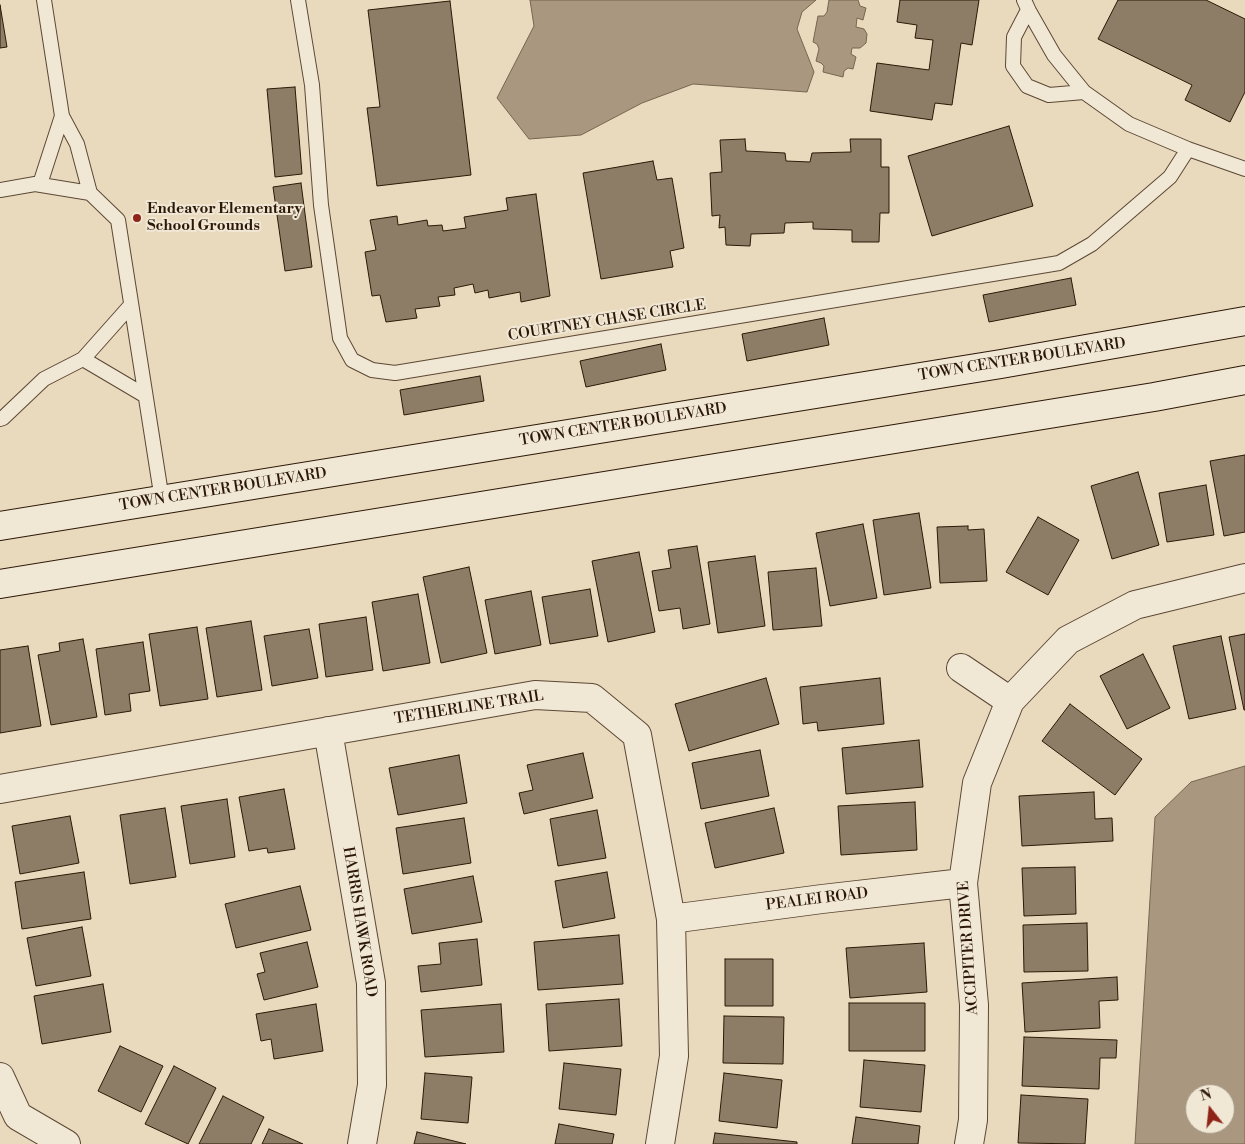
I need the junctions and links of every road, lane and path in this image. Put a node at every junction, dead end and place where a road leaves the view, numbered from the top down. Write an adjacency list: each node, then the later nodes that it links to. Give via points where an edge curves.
1 (44, 0): 5 (lane)
2 (298, 0): 6 (lane, COURTNEY CHASE CIRCLE, via 312,85 321,205 340,338 352,360 372,370 405,372 1059,263 1092,244 1170,177)
3 (1026, 5): 4 (lane, via 1054,55); 4 (lane, via 1014,37 1013,66 1026,86 1049,95)
4 (1084, 92): 6 (lane, via 1129,124)
5 (62, 116): 8 (lane); 10 (lane, via 77,144)
6 (1188, 149): 7 (lane)
7 (1245, 169)
8 (40, 184): 9 (lane); 10 (lane)
9 (0, 190)
10 (90, 193): 11 (lane, via 118,220)
11 (131, 305): 13 (lane); 15 (lane)
12 (1245, 321): 17 (street, TOWN CENTER BOULEVARD, via 1001,364)
13 (83, 359): 15 (lane); 16 (lane, via 44,379)
14 (1245, 380): 20 (street)
15 (144, 395): 17 (lane)
16 (0, 419)
17 (162, 500): 18 (street, TOWN CENTER BOULEVARD)
18 (0, 526)
19 (1245, 578): 22 (street, ACCIPITER DRIVE, via 1135,605 1068,640)
20 (0, 584)
21 (961, 668): 22 (street)
22 (1010, 701): 25 (street, ACCIPITER DRIVE, via 977,783)
23 (328, 731): 24 (street, TETHERLINE TRAIL); 26 (street, TETHERLINE TRAIL, via 535,695 592,698 637,735); 29 (street, HARRIS HAWK ROAD, via 371,983 372,1085)
24 (0, 789)
25 (963, 883): 26 (street, PEALEI ROAD); 31 (street, ACCIPITER DRIVE, via 974,1005)
26 (671, 919): 30 (street, TETHERLINE TRAIL, via 674,1056)
27 (0, 1077): 28 (street, via 18,1116)
28 (66, 1144)
29 (362, 1144)
30 (660, 1144)
31 (970, 1144)

